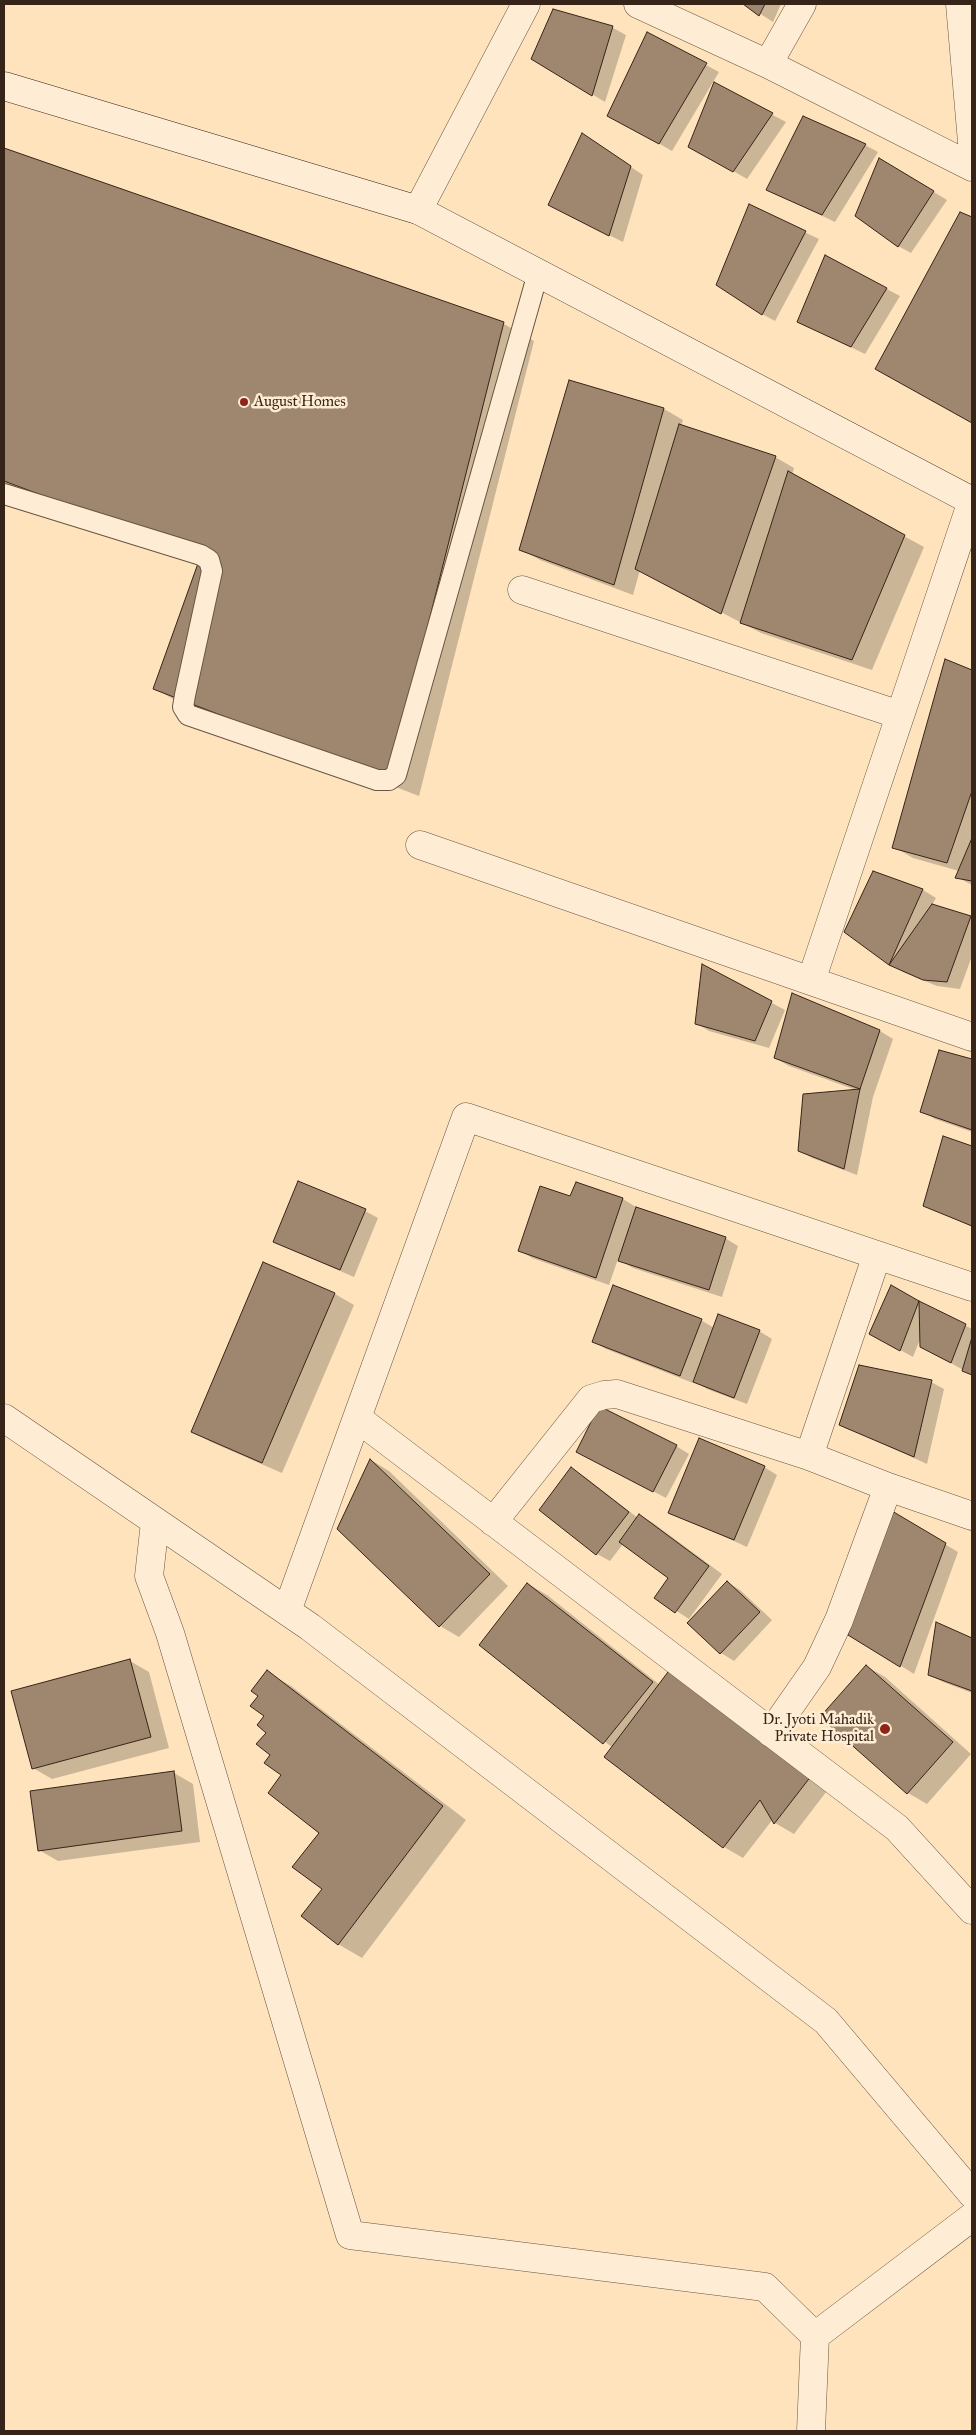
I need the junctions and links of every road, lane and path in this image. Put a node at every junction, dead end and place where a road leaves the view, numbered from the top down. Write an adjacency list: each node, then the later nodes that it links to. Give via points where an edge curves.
1 (526, 4): 9 (street)
2 (638, 4): 5 (street)
3 (802, 4): 5 (street)
4 (960, 4): 7 (street)
5 (768, 64): 8 (street)
6 (4, 86): 9 (street)
7 (972, 142)
8 (972, 167)
9 (418, 210): 10 (street)
10 (538, 273): 11 (lane, via 396,776 389,780 377,780 188,715 183,707 212,571 209,560); 12 (street)
11 (4, 494)
12 (972, 501): 14 (street)
13 (522, 590): 14 (street)
14 (900, 715): 16 (street)
15 (420, 845): 16 (street)
16 (811, 981): 17 (street)
17 (972, 1037)
18 (877, 1255): 19 (street); 21 (street, via 466,1117); 22 (street)
19 (972, 1287)
20 (4, 1418): 25 (street)
21 (357, 1418): 26 (street); 27 (street)
22 (809, 1456): 23 (street); 26 (street, via 617,1394 604,1395 591,1399)
23 (888, 1487): 24 (street); 28 (street, via 839,1620 817,1666)
24 (972, 1516)
25 (155, 1522): 27 (street); 32 (street, via 149,1576 170,1633 350,2235 765,2286)
26 (493, 1522): 28 (street)
27 (287, 1611): 30 (street, via 826,2020)
28 (771, 1733): 29 (street, via 897,1828)
29 (972, 1910)
30 (972, 2194)
31 (972, 2217): 32 (street)
32 (815, 2336): 33 (street)
33 (811, 2431)

